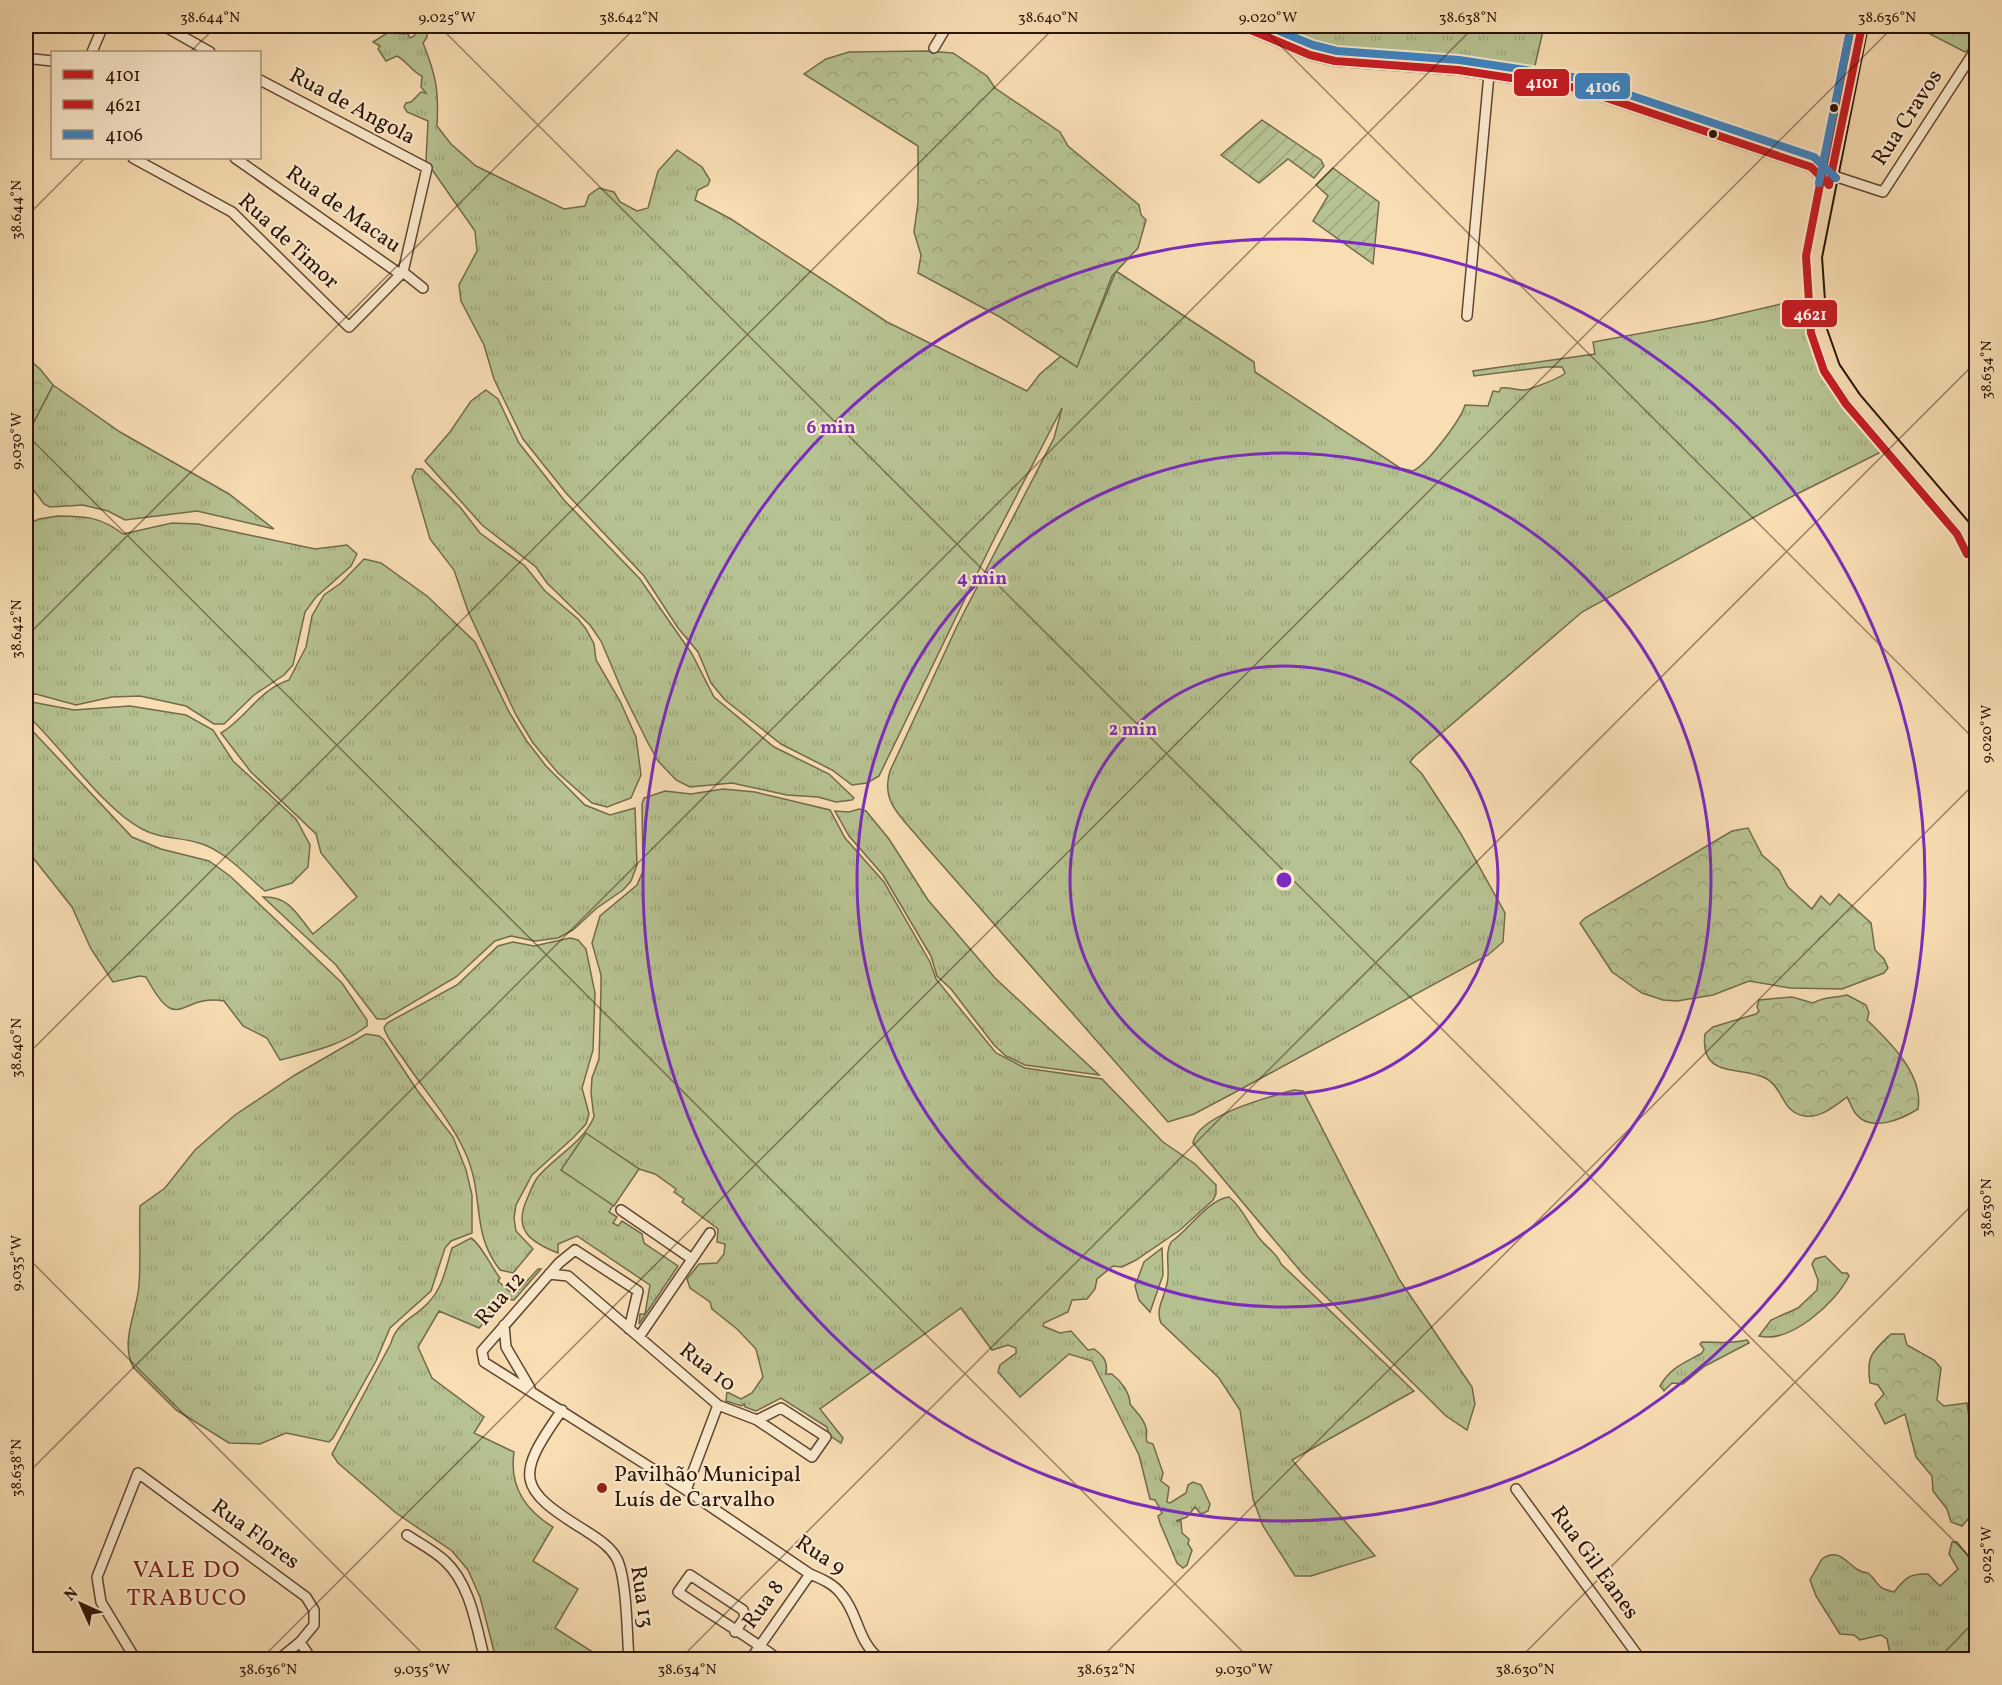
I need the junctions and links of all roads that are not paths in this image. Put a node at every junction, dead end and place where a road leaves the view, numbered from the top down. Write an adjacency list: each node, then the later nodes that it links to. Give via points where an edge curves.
1 (103, 26): 8 (street)
2 (164, 26): 9 (street)
3 (947, 26): 6 (street)
4 (1241, 26): 12 (street, via 1310,55 1335,61)
5 (1862, 26): 17 (main road)
6 (934, 48)
7 (1977, 49): 17 (street, Rua Cravos, via 1883,192)
8 (92, 51)
9 (208, 51)
10 (34, 59): 11 (street)
11 (51, 61)
12 (1489, 74): 16 (street, via 1577,88); 20 (street)
13 (261, 81): 18 (street, Rua de Angola, via 427,168)
14 (135, 159): 18 (street, Rua de Timor, via 232,212 349,327)
15 (236, 159): 18 (street, Rua de Macau)
16 (1811, 167): 17 (street); 17 (street)
17 (1831, 174): 21 (main road, via 1816,257 1816,292 1821,330 1834,368 1966,528)
18 (401, 273): 19 (street, Rua de Macau)
19 (423, 288)
20 (1467, 316)
21 (1977, 549)
22 (621, 1210): 24 (street)
23 (710, 1233): 24 (street)
24 (692, 1259): 28 (street)
25 (549, 1274): 26 (street, Rua 12); 27 (street, Rua 10, via 568,1276); 27 (street, via 575,1250 638,1291)
26 (504, 1325): 29 (street, Rua 12); 30 (street, Rua 9, via 506,1347)
27 (629, 1329): 28 (street, Rua 10)
28 (639, 1337): 31 (street, Rua 10)
29 (482, 1351): 30 (street, Rua 9, via 484,1362)
30 (531, 1390): 32 (street, Rua 9)
31 (718, 1406): 33 (street, Rua 10); 35 (street)
32 (562, 1410): 35 (street, Rua 9); 45 (street, Rua 13, via 530,1459 529,1477 536,1494 552,1510 603,1542 618,1560)
33 (757, 1420): 33 (street, Rua 10, via 781,1408 826,1437 812,1457)
34 (1516, 1489): 49 (street, Rua Gil Eanes)
35 (686, 1490): 37 (street, Rua 9)
36 (407, 1534): 44 (street, via 445,1560 457,1574 466,1591)
37 (810, 1574): 40 (street, Rua 8); 48 (street, Rua 9, via 829,1582 843,1595 869,1651)
38 (735, 1632): 38 (street, via 745,1617 743,1610 690,1575 678,1593); 40 (street)
39 (300, 1642): 41 (street, Rua Flores, via 314,1625 314,1610 306,1597 138,1473 97,1577 101,1602); 42 (street); 43 (street)
40 (760, 1645): 46 (street, Rua 8); 47 (street)
41 (136, 1659)
42 (278, 1659)
43 (312, 1659)
44 (485, 1659)
45 (629, 1659)
46 (750, 1659)
47 (779, 1659)
48 (880, 1659)
49 (1641, 1659)

